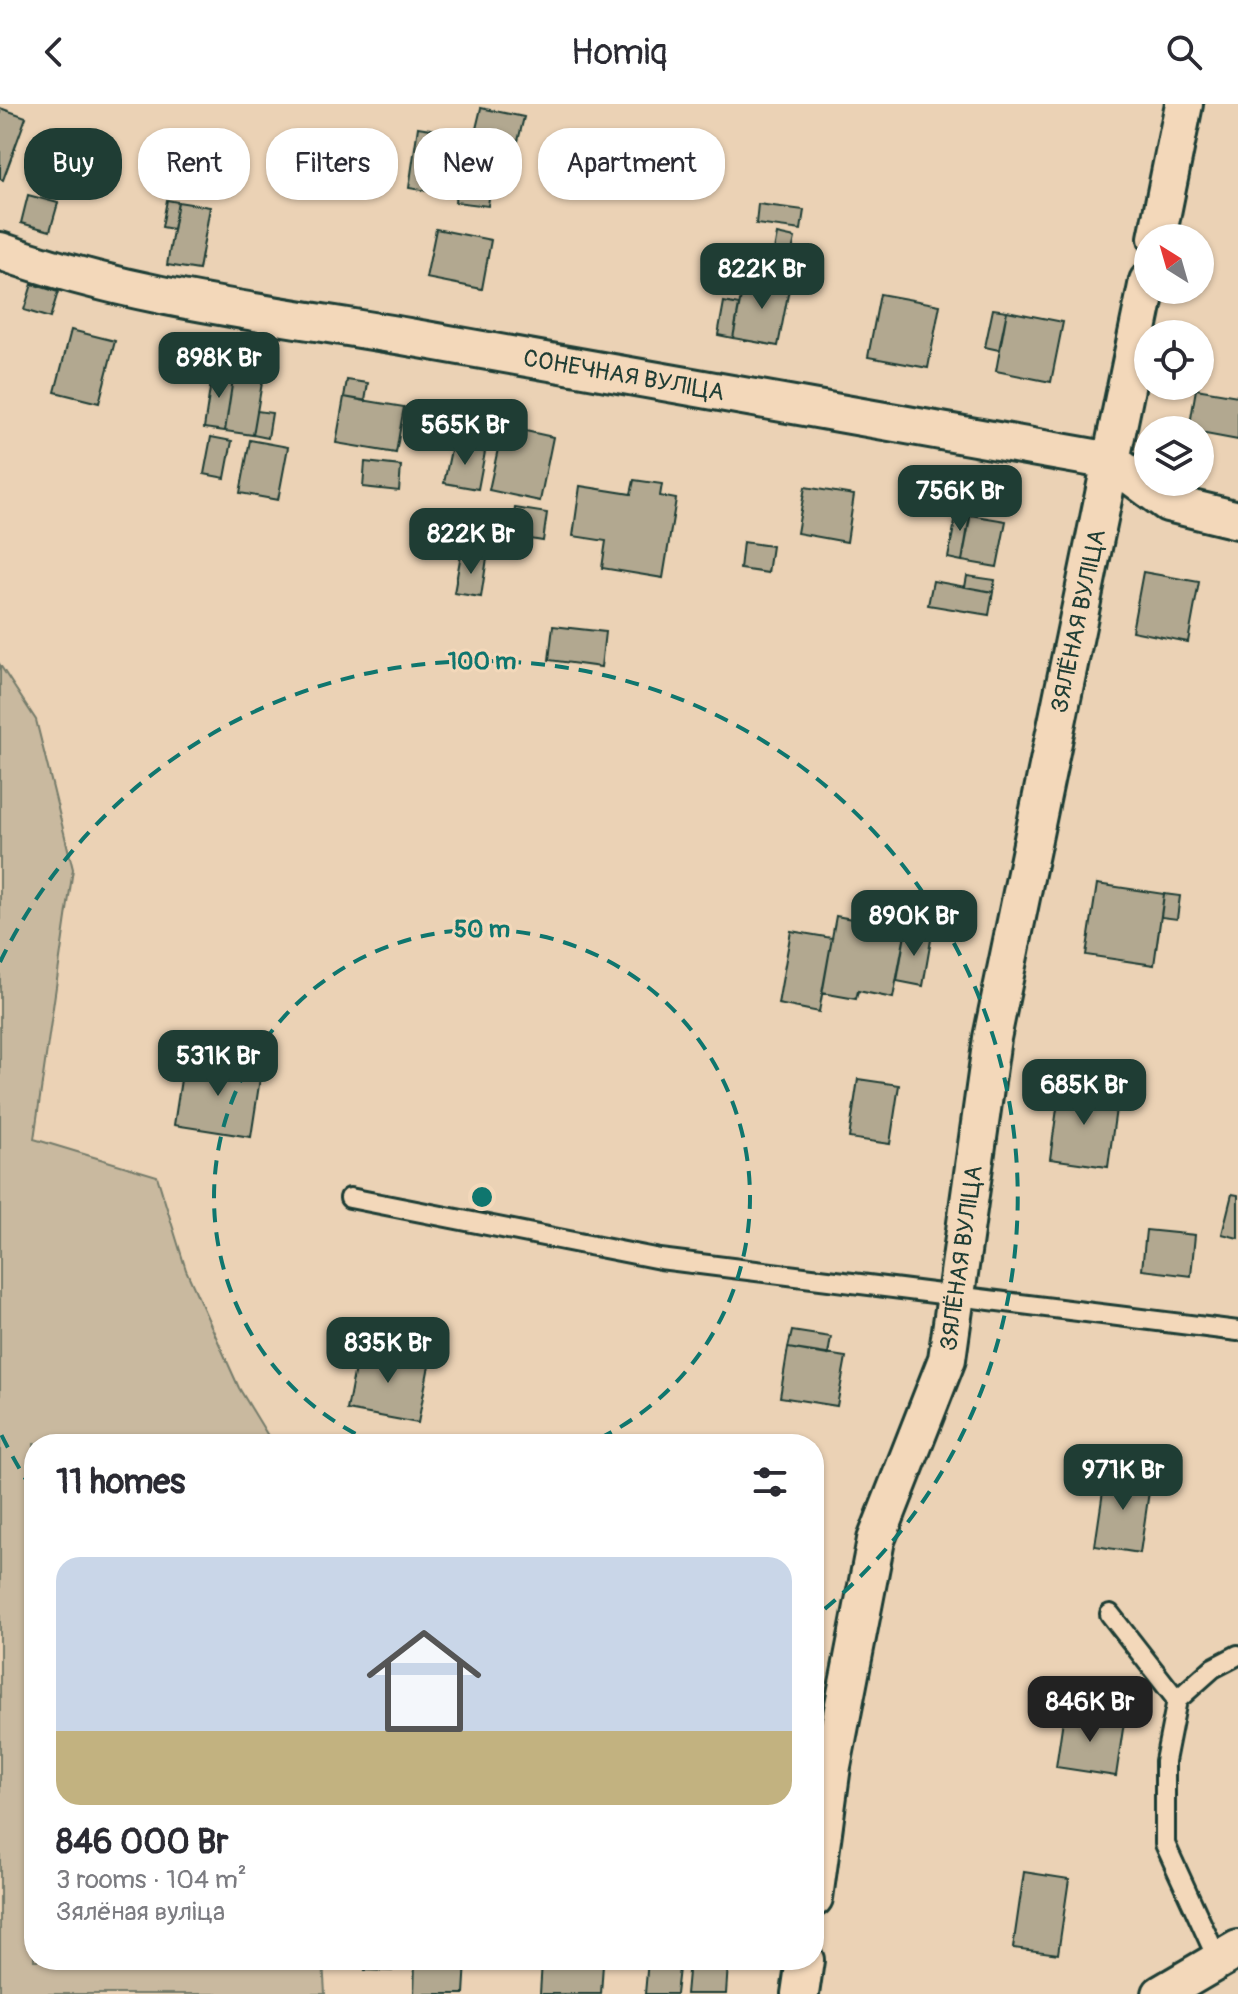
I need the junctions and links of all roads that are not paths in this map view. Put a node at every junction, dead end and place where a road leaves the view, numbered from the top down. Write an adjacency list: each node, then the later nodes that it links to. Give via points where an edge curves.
1 (1184, 104): 2 (street)
2 (1160, 224)
3 (0, 251): 5 (street, СОНЕЧНАЯ ВУЛІЦА, via 190,303)
4 (1143, 304): 5 (street, ЗЯЛЁНАЯ ВУЛІЦА)
5 (1111, 461): 6 (street, СОНЕЧНАЯ ВУЛІЦА, via 1168,503); 8 (street, ЗЯЛЁНАЯ ВУЛІЦА, via 992,1038)
6 (1238, 520)
7 (350, 1198): 8 (lane, via 660,1259)
8 (958, 1294): 9 (lane); 13 (street, ЗЯЛЁНАЯ ВУЛІЦА, via 947,1359 876,1540)
9 (1238, 1331)
10 (1110, 1614): 12 (lane)
11 (1238, 1655): 12 (lane, via 1213,1668)
12 (1177, 1700): 14 (lane, via 1165,1761 1165,1844)
13 (824, 1825)
14 (1228, 1955): 17 (street)
15 (804, 1970): 16 (street)
16 (800, 1994)
17 (1161, 1994)

